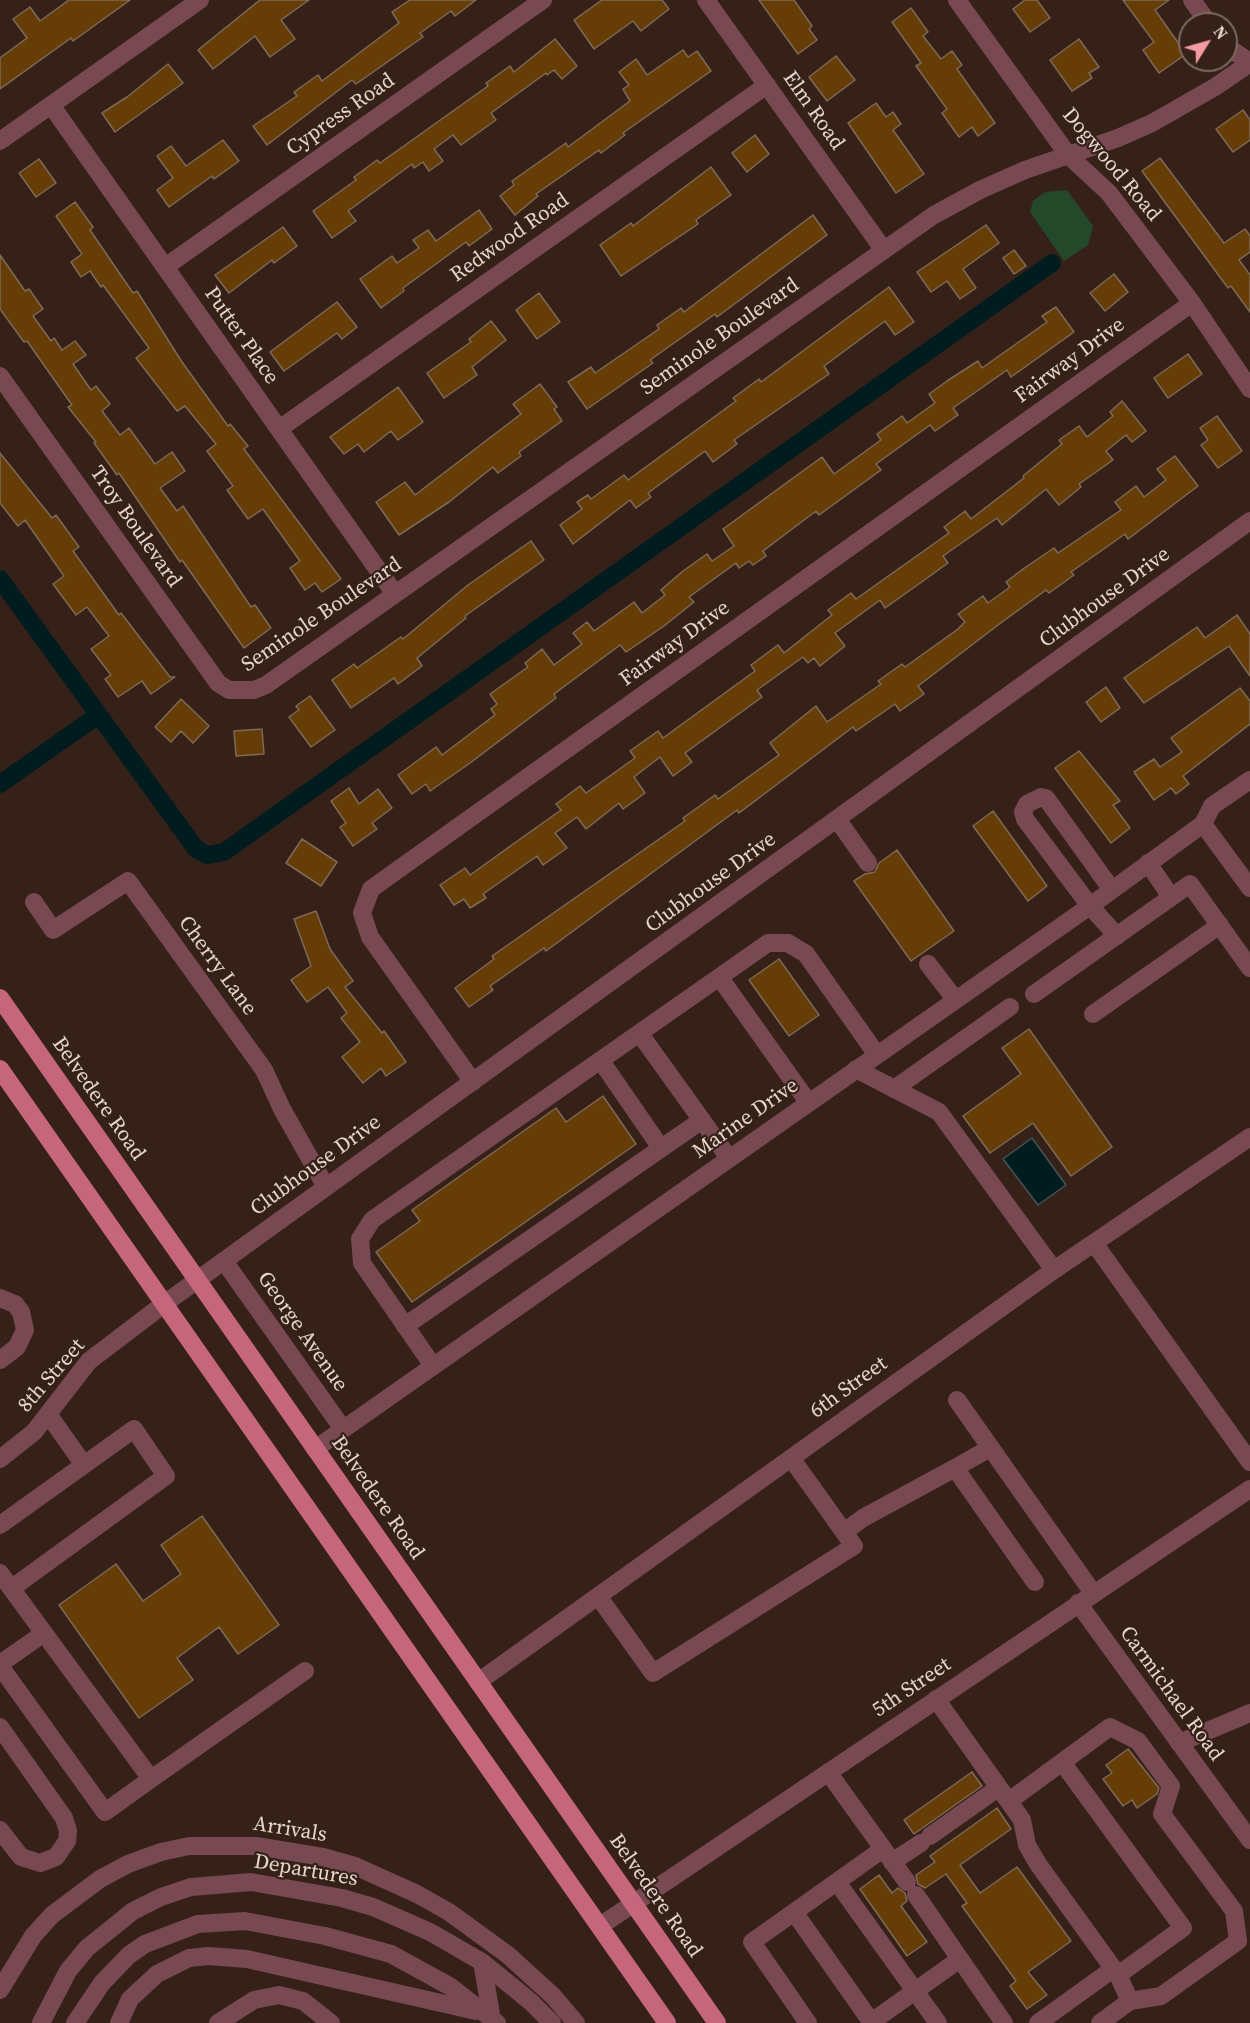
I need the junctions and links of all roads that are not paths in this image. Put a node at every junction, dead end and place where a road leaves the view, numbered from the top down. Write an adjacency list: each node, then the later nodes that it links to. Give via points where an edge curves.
1 (200, 0): 7 (street)
2 (543, 0): 11 (street, Cypress Road)
3 (706, 0): 6 (street, Elm Road)
4 (957, 0): 9 (street, Dogwood Road)
5 (1250, 63): 9 (street, Seminole Boulevard, via 1152,123)
6 (767, 85): 10 (street, Elm Road); 15 (street, Redwood Road)
7 (51, 105): 8 (street); 11 (street, Putter Place)
8 (0, 141)
9 (1068, 155): 10 (street, Seminole Boulevard, via 980,190); 12 (street, Dogwood Road, via 1109,193)
10 (883, 249): 17 (street, Seminole Boulevard)
11 (165, 267): 15 (street, Putter Place)
12 (1192, 303): 14 (street, Dogwood Road); 44 (street, Fairway Drive, via 371,889 362,913 370,937)
13 (0, 376): 18 (street, Troy Boulevard, via 218,683)
14 (1250, 389)
15 (279, 429): 17 (street, Putter Place)
16 (1250, 521): 20 (street, Clubhouse Drive)
17 (395, 594): 18 (street, Seminole Boulevard, via 266,685)
18 (241, 692)
19 (1250, 780): 21 (street, Marine Drive, via 1212,806)
20 (837, 819): 22 (street); 44 (street, Clubhouse Drive)
21 (1203, 824): 23 (street, Marine Drive); 24 (street)
22 (868, 863)
23 (1148, 863): 25 (street, Marine Drive); 26 (street)
24 (1250, 888)
25 (1112, 890): 28 (street, Marine Drive); 28 (street, via 1046,798 1033,800 1023,812 1025,819)
26 (1171, 897): 29 (street, via 1190,884); 30 (street)
27 (34, 902): 51 (street, Cherry Lane, via 53,930 128,881 264,1070)
28 (1090, 906): 30 (street); 36 (street, Marine Drive)
29 (1220, 925): 32 (street); 38 (street)
30 (1117, 936): 34 (street)
31 (928, 964): 36 (street)
32 (1250, 968)
33 (720, 978): 39 (street); 40 (street, via 768,943 798,947); 46 (street)
34 (1034, 994)
35 (0, 998): 55 (main road, Belvedere Road)
36 (955, 999): 40 (street, Marine Drive)
37 (1010, 1007): 45 (street)
38 (1093, 1014)
39 (640, 1034): 41 (street); 47 (street)
40 (877, 1054): 43 (street, Marine Drive)
41 (601, 1061): 49 (street); 58 (street, via 364,1229 359,1251 362,1263)
42 (0, 1069): 57 (main road)
43 (856, 1069): 45 (street); 46 (street, Marine Drive)
44 (473, 1082): 51 (street, Clubhouse Drive)
45 (894, 1089): 54 (street, via 939,1112)
46 (808, 1102): 50 (street, Marine Drive)
47 (702, 1120): 49 (street); 50 (street)
48 (1250, 1137): 52 (street, 6th Street)
49 (661, 1148): 58 (street)
50 (729, 1158): 60 (street, Marine Drive)
51 (326, 1187): 53 (street, Clubhouse Drive)
52 (1094, 1243): 54 (street, 6th Street); 68 (street)
53 (224, 1261): 55 (street, Clubhouse Drive); 63 (street, George Avenue)
54 (1054, 1270): 66 (street, 6th Street)
55 (197, 1280): 57 (street, 8th Street); 65 (main road, Belvedere Road)
56 (0, 1298): 59 (street, via 15,1304 25,1330 17,1347)
57 (164, 1304): 62 (street, 8th Street, via 89,1361); 97 (main road)
58 (405, 1326): 60 (street)
59 (0, 1360)
60 (433, 1366): 63 (street, Marine Drive)
61 (957, 1400): 64 (street, Carmichael Road)
62 (48, 1414): 67 (street, 8th Street, via 34,1432); 69 (street)
63 (343, 1429): 65 (street, Marine Drive)
64 (990, 1448): 70 (street); 78 (street, Carmichael Road)
65 (315, 1449): 82 (main road, Belvedere Road)
66 (791, 1458): 73 (street); 77 (street, 6th Street)
67 (0, 1459)
68 (1250, 1462)
69 (84, 1465): 72 (street); 76 (street, via 134,1429 166,1476)
70 (955, 1468): 73 (street); 75 (street)
71 (1250, 1489): 78 (street, 5th Street)
72 (0, 1525)
73 (844, 1532): 77 (street, via 854,1546 653,1673)
74 (0, 1573): 76 (street)
75 (1035, 1582)
76 (12, 1588): 79 (street)
77 (598, 1596): 82 (street, 6th Street)
78 (1085, 1598): 83 (street, 5th Street); 86 (street, Carmichael Road)
79 (44, 1633): 80 (street); 89 (street)
80 (0, 1665): 89 (street, via 105,1812)
81 (305, 1671): 89 (street)
82 (478, 1682): 95 (main road, Belvedere Road)
83 (936, 1699): 88 (street, 5th Street); 90 (street)
84 (1250, 1713): 86 (street)
85 (0, 1726): 91 (street, via 64,1818 68,1831 67,1841 56,1857 40,1863 21,1857)
86 (1179, 1743): 92 (street, Carmichael Road)
87 (1062, 1762): 90 (street); 100 (street, via 1183,1928); 103 (street, via 1110,1727 1138,1741 1171,1786 1162,1814 1234,1911 1238,1941 1161,1996)
88 (828, 1772): 93 (street); 95 (street, 5th Street)
89 (151, 1779)
90 (1003, 1795): 93 (street, via 925,1840); 100 (street, via 1022,1820 1027,1845 1038,1864)
91 (0, 1830)
92 (1250, 1840)
93 (888, 1856): 94 (street); 98 (street)
94 (837, 1882): 96 (street); 102 (street)
95 (633, 1903): 97 (street, 5th Street); 113 (main road, Belvedere Road)
96 (794, 1912): 114 (street, via 752,1942); 115 (street)
97 (600, 1926): 112 (main road)
98 (960, 1959): 102 (street); 117 (street)
99 (482, 1962): 104 (street); 105 (street, Departures, via 411,1923 352,1901 283,1886 219,1883 161,1897 108,1929 68,1971); 110 (street, Departures)
100 (1115, 1972): 103 (street); 118 (street)
101 (0, 1990): 111 (street, Arrivals, via 33,1936 52,1915 100,1878 128,1864 180,1848 256,1846 355,1866 417,1894 508,1954)
102 (915, 1991): 115 (street); 116 (street)
103 (1130, 2001): 119 (street)
104 (491, 2019): 106 (street, via 452,1987 390,1954 265,1923 222,1921 180,1929 129,1955 102,1983); 107 (street, via 247,1959 208,1956 189,1958 157,1974 130,1999)
105 (41, 2023)
106 (75, 2023)
107 (119, 2023)
108 (218, 2023): 109 (street, via 254,2000 279,1995 303,2001)
109 (331, 2023)
110 (552, 2023)
111 (576, 2023)
112 (667, 2023)
113 (717, 2023)
114 (808, 2023)
115 (871, 2023)
116 (938, 2023)
117 (1004, 2023)
118 (1038, 2023)
119 (1100, 2023)

